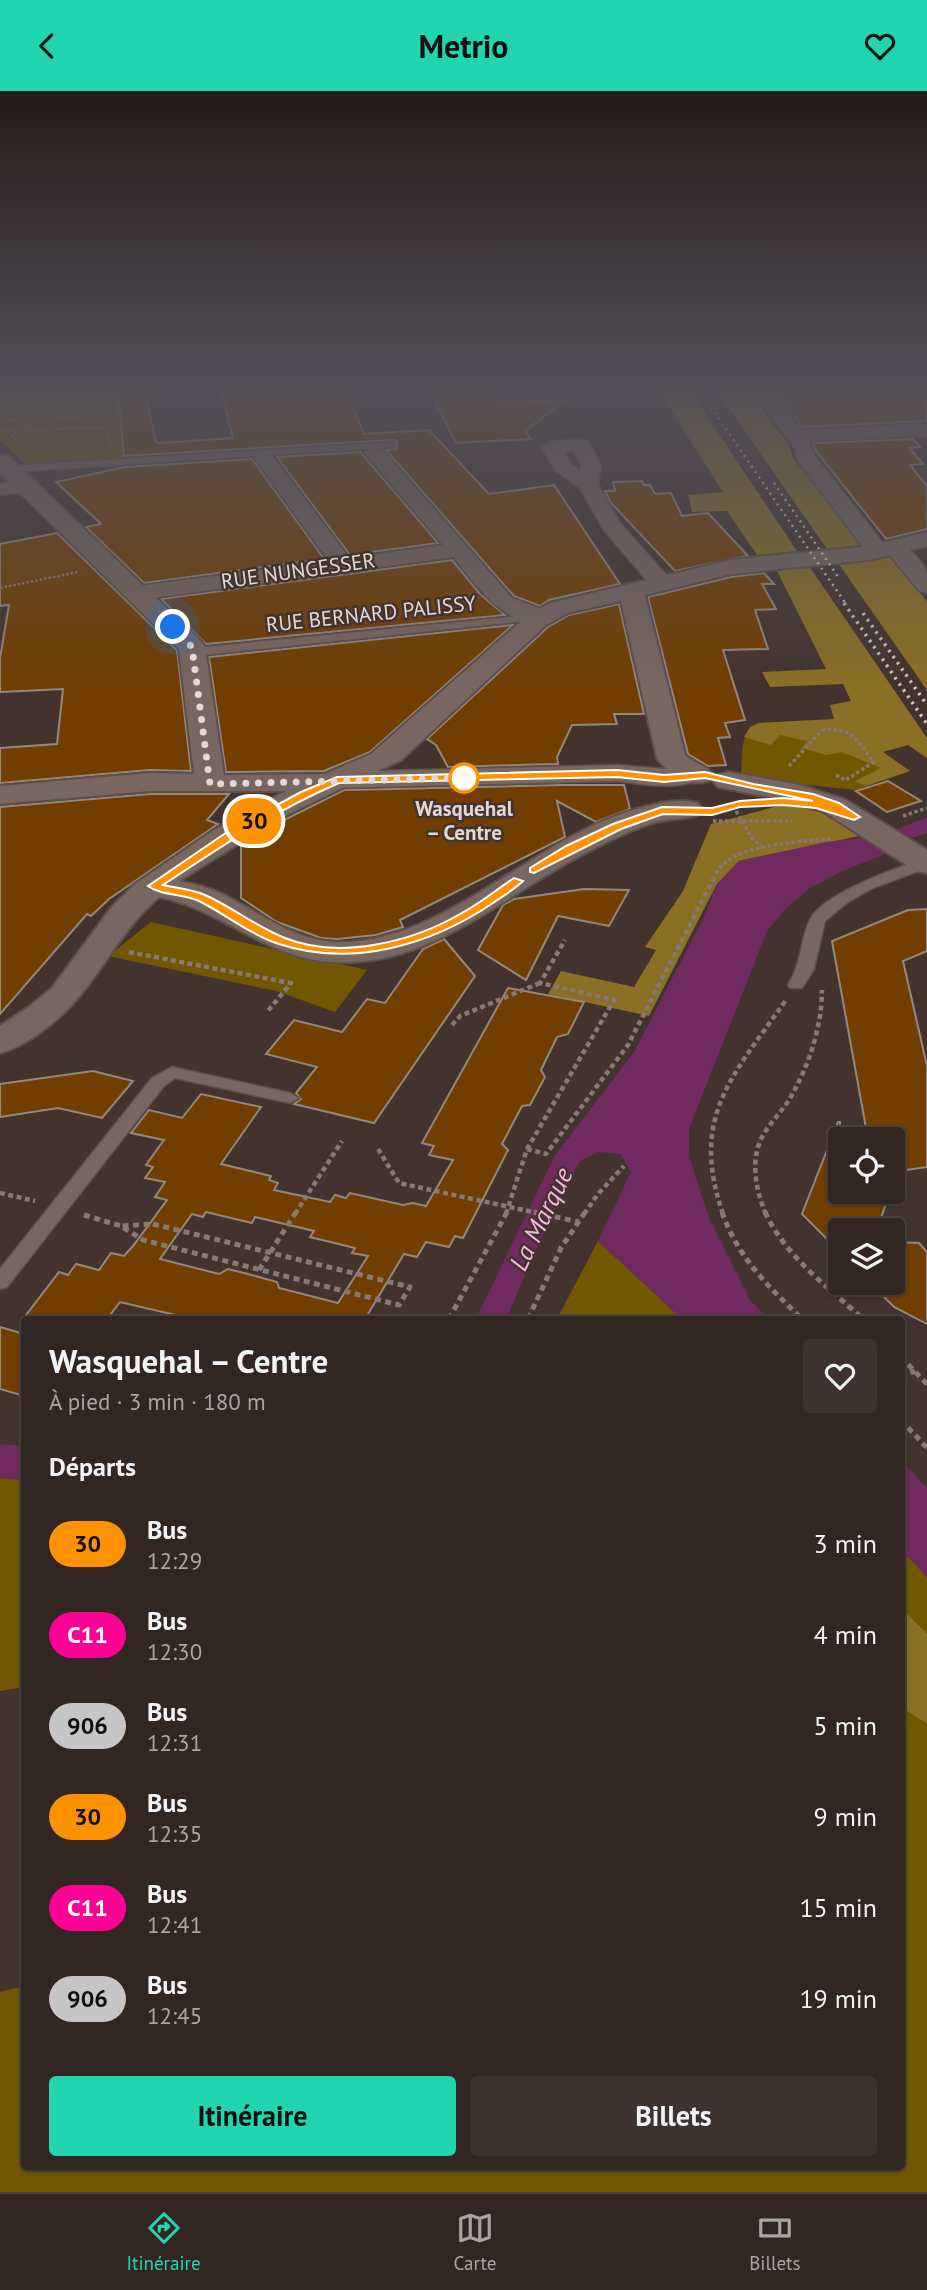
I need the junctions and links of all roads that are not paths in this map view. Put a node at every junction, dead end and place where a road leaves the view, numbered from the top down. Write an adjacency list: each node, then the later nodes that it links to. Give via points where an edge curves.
1 (29, 489): 13 (street)
2 (287, 489): 9 (street)
3 (412, 489): 7 (street)
4 (591, 489): 10 (street, via 611,526)
5 (833, 489): 8 (street)
6 (927, 539): 8 (street)
7 (457, 550): 9 (street, RUE NUNGESSER); 14 (street, via 504,603)
8 (887, 550): 10 (street, via 750,564); 11 (street)
9 (343, 565): 13 (street, RUE NUNGESSER)
10 (661, 583): 12 (street)
11 (927, 586)
12 (631, 590): 14 (street, via 572,604); 19 (street, via 671,758)
13 (138, 593): 17 (street, via 192,647)
14 (541, 617): 15 (lane, RUE BERNARD PALISSY); 16 (street, via 411,738)
15 (204, 651)
16 (350, 778): 17 (street); 19 (street, via 617,773); 21 (street, via 305,794 230,834)
17 (218, 784): 18 (street, via 150,782)
18 (0, 795)
19 (710, 795): 20 (street, via 831,808 853,827); 21 (street, via 639,817 570,849 432,933 352,951 323,951 281,941 199,896)
20 (921, 860): 22 (lane, via 843,899 818,919 806,969)
21 (150, 889): 23 (street, via 123,914 65,995)
22 (796, 985)
23 (0, 1042)
24 (290, 1098): 25 (lane, via 172,1072 158,1082)
25 (0, 1282)

